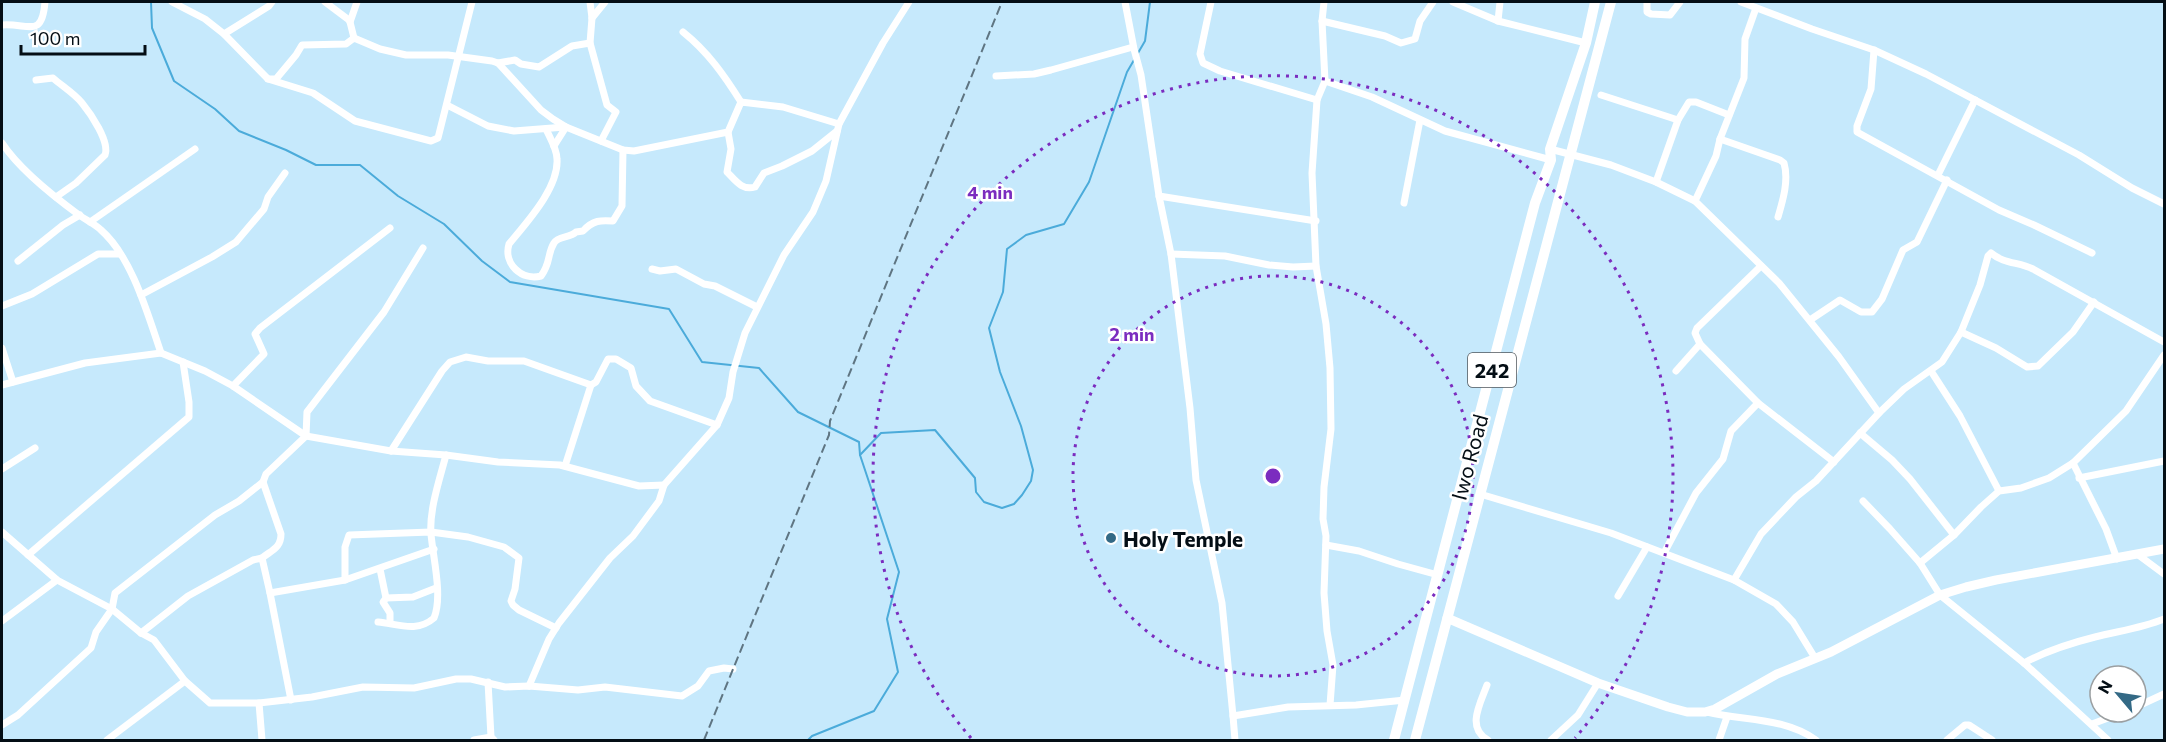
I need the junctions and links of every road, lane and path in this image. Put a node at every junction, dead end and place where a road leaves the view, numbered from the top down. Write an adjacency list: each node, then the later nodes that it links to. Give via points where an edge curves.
1 (45, 2): 26 (street, via 44,17 36,26)
2 (172, 2): 28 (street)
3 (272, 2): 28 (street)
4 (325, 2): 25 (street)
5 (357, 2): 25 (street)
6 (472, 2): 34 (street)
7 (590, 2): 22 (street)
8 (605, 2): 22 (street)
9 (909, 2): 51 (street)
10 (1125, 2): 32 (street)
11 (1211, 2): 43 (street, via 1200,54 1203,63)
12 (1324, 2): 23 (street)
13 (1433, 2): 23 (street, via 1420,21 1415,39 1401,43)
14 (1454, 2): 24 (street)
15 (1500, 2): 24 (street)
16 (1595, 2): 31 (main road, Iwo Road / 242)
17 (1611, 2): 61 (main road, Iwo Road)
18 (1647, 2): 19 (street, via 1647,12 1670,15)
19 (1680, 2)
20 (1741, 2): 21 (street)
21 (1756, 8): 33 (street); 47 (street, via 1745,39 1744,78)
22 (592, 18): 30 (street)
23 (1322, 21): 41 (street)
24 (1498, 21): 31 (street)
25 (350, 22): 29 (street)
26 (2, 25)
27 (683, 32): 45 (street, via 701,46)
28 (224, 34): 39 (street)
29 (354, 38): 34 (street, via 406,55); 39 (street, via 346,44 302,45 276,79)
30 (590, 43): 35 (street, via 572,46 539,67); 55 (street, via 607,105 616,112)
31 (1586, 43): 58 (main road, Iwo Road / 242)
32 (1133, 48): 38 (street, via 1034,74); 67 (street, via 1141,75)
33 (1874, 50): 44 (street); 64 (street, via 1871,89 1857,132)
34 (460, 56): 36 (street); 46 (street)
35 (515, 60): 36 (street); 37 (street)
36 (498, 63): 37 (street)
37 (506, 73): 50 (street, via 541,110)
38 (996, 76)
39 (268, 79): 46 (street, via 313,93 355,121 431,141 438,138)
40 (36, 80): 68 (street, via 53,78 82,103 107,149 76,183)
41 (1325, 81): 43 (street); 48 (street, via 1372,97)
42 (1601, 95): 49 (street)
43 (1317, 100): 74 (street, via 1312,173)
44 (1974, 100): 64 (street); 71 (street)
45 (741, 102): 51 (street, via 783,107); 53 (street)
46 (447, 105): 52 (street, via 488,126 514,131)
47 (1730, 115): 49 (street, via 1691,102); 54 (street)
48 (1420, 120): 62 (street, via 1455,134); 70 (street)
49 (1678, 120): 66 (street)
50 (566, 127): 52 (street); 55 (street); 57 (street)
51 (838, 128): 53 (street, via 812,151 764,173 750,189 727,172 731,149); 88 (street, via 826,181 813,212 784,255)
52 (546, 129): 57 (street)
53 (728, 132): 60 (street)
54 (1720, 139): 69 (street); 73 (street, via 1784,163 1786,176)
55 (601, 141): 60 (street)
56 (2, 143): 68 (street)
57 (554, 146): 60 (street, via 558,160 553,182 509,244 508,256 517,272 525,277 541,276 558,240 583,231 591,222 610,222 615,218 622,206)
58 (1550, 148): 61 (street); 62 (main road, Iwo Road / 242)
59 (195, 149): 75 (street)
60 (623, 150)
61 (1569, 154): 66 (street); 120 (main road, Iwo Road)
62 (1551, 160): 137 (main road, Iwo Road / 242, via 1535,203)
63 (285, 173): 85 (street, via 267,197 264,209 236,242)
64 (1938, 175): 65 (street)
65 (1947, 180): 78 (street, via 1999,210); 89 (street, via 1917,242 1903,250 1882,299 1872,312 1861,312 1840,300)
66 (1656, 182): 69 (street)
67 (1159, 196): 74 (street); 80 (street)
68 (56, 197): 72 (street)
69 (1695, 201): 83 (street)
70 (1404, 203)
71 (2164, 204)
72 (80, 216): 75 (street); 81 (street)
73 (1778, 217)
74 (1316, 221): 82 (street)
75 (90, 222): 79 (street, via 102,230)
76 (390, 228): 102 (street, via 260,328 255,334 264,354)
77 (423, 248): 107 (street, via 384,312 307,412)
78 (2092, 253)
79 (120, 254): 85 (street); 87 (street, via 98,254 32,294)
80 (1171, 254): 82 (street); 169 (street, via 1196,480 1222,603)
81 (18, 261)
82 (1316, 266): 125 (street, via 1330,368 1331,429 1323,498)
83 (1761, 267): 89 (street); 92 (street, via 1697,328)
84 (652, 269): 88 (street, via 676,269)
85 (141, 295): 94 (street)
86 (2094, 302): 90 (street, via 2073,332 2038,366 2027,367); 90 (street, via 1991,253); 91 (street)
87 (2, 306)
88 (757, 307): 105 (street, via 745,333 729,398)
89 (1810, 320): 104 (street)
90 (1961, 332): 97 (street, via 1942,362)
91 (2164, 342)
92 (1700, 344): 98 (street); 103 (street)
93 (2, 348): 99 (street)
94 (161, 353): 96 (street); 99 (street, via 85,363)
95 (2164, 355): 113 (street, via 2126,411)
96 (183, 362): 102 (street); 130 (street, via 189,417)
97 (1931, 370): 104 (street); 119 (street)
98 (1676, 371)
99 (13, 382): 100 (street)
100 (2, 385)
101 (591, 385): 105 (street, via 608,359 616,359 631,368 636,386 650,401); 109 (street, via 524,361 458,358 442,371); 114 (street)
102 (233, 386): 107 (street)
103 (1758, 403): 112 (street); 129 (street, via 1731,431 1723,459 1696,493)
104 (1879, 413): 106 (street)
105 (717, 425): 118 (street)
106 (1860, 433): 112 (street); 124 (street, via 1910,479)
107 (306, 436): 109 (street); 117 (street, via 266,474)
108 (35, 448): 115 (street)
109 (391, 451): 110 (street)
110 (446, 454): 114 (street); 123 (street)
111 (2164, 461): 116 (street)
112 (1834, 462): 140 (street, via 1761,534)
113 (2073, 463): 116 (street); 119 (street, via 2049,478)
114 (565, 466): 118 (street, via 639,486)
115 (2, 469)
116 (2079, 478): 133 (street)
117 (263, 482): 132 (street, via 281,542); 146 (street, via 115,593)
118 (664, 485): 152 (street, via 659,501 633,536 603,567)
119 (2000, 491): 124 (street)
120 (1480, 494): 126 (street); 147 (main road, Iwo Road)
121 (1863, 501): 134 (street)
122 (2, 532): 130 (street)
123 (431, 532): 127 (street); 139 (street, via 349,535); 152 (street, via 468,537 510,550 519,558 513,605)
124 (1954, 535): 134 (street)
125 (1326, 545): 137 (street); 167 (street, via 1324,593 1333,665)
126 (1647, 547): 129 (street); 144 (street)
127 (434, 549): 135 (street); 141 (street)
128 (2164, 549): 131 (street)
129 (1664, 553): 140 (street)
130 (28, 555): 138 (street)
131 (2137, 555): 133 (street); 136 (street)
132 (262, 558): 142 (street); 153 (street, via 188,596)
133 (2117, 559): 143 (street, via 1966,586)
134 (1920, 563): 143 (street)
135 (380, 569): 139 (street); 145 (street)
136 (2164, 574)
137 (1438, 575): 164 (main road, Iwo Road / 242)
138 (57, 580): 146 (street); 149 (street)
139 (345, 580): 142 (street)
140 (1734, 580): 154 (street, via 1776,604 1793,622)
141 (436, 588): 145 (street, via 413,597); 151 (street, via 437,611 429,623 419,627)
142 (270, 593): 163 (street)
143 (1940, 595): 154 (street); 155 (street)
144 (1617, 596)
145 (386, 598): 151 (street, via 383,602 390,613)
146 (112, 609): 153 (street); 173 (street, via 96,632 91,648)
147 (1447, 618): 159 (street); 180 (main road, Iwo Road)
148 (2164, 619): 155 (street, via 2095,637)
149 (2, 621)
150 (378, 622): 151 (street)
151 (390, 623)
152 (556, 628): 161 (street)
153 (141, 633): 157 (street, via 154,640)
154 (1815, 658): 168 (street)
155 (2024, 663): 171 (street)
156 (733, 669): 161 (street, via 709,671 698,686 682,696 605,687 578,690)
157 (185, 681): 166 (street, via 210,702); 175 (street)
158 (488, 682): 161 (street, via 505,687); 163 (street, via 456,679 414,688 363,687); 174 (street)
159 (1598, 683): 168 (street, via 1668,707); 182 (street, via 1578,715)
160 (1486, 685): 181 (street, via 1476,728)
161 (530, 686)
162 (2164, 694): 165 (street)
163 (291, 700): 166 (street)
164 (1405, 700): 167 (street); 179 (main road, Iwo Road / 242)
165 (2148, 701)
166 (259, 703): 176 (street)
167 (1330, 705): 169 (street)
168 (1705, 712): 170 (street)
169 (1233, 716): 178 (street)
170 (1727, 717): 183 (street); 184 (street, via 1782,724)
171 (2088, 720)
172 (2092, 724): 187 (street)
173 (2, 725)
174 (492, 739): 177 (street)
175 (107, 741)
176 (262, 741)
177 (474, 741)
178 (1235, 741)
179 (1394, 741)
180 (1415, 741)
181 (1488, 741)
182 (1551, 741)
183 (1719, 741)
184 (1816, 741)
185 (1947, 741): 186 (street, via 1965,725)
186 (1992, 741)
187 (2108, 741)

